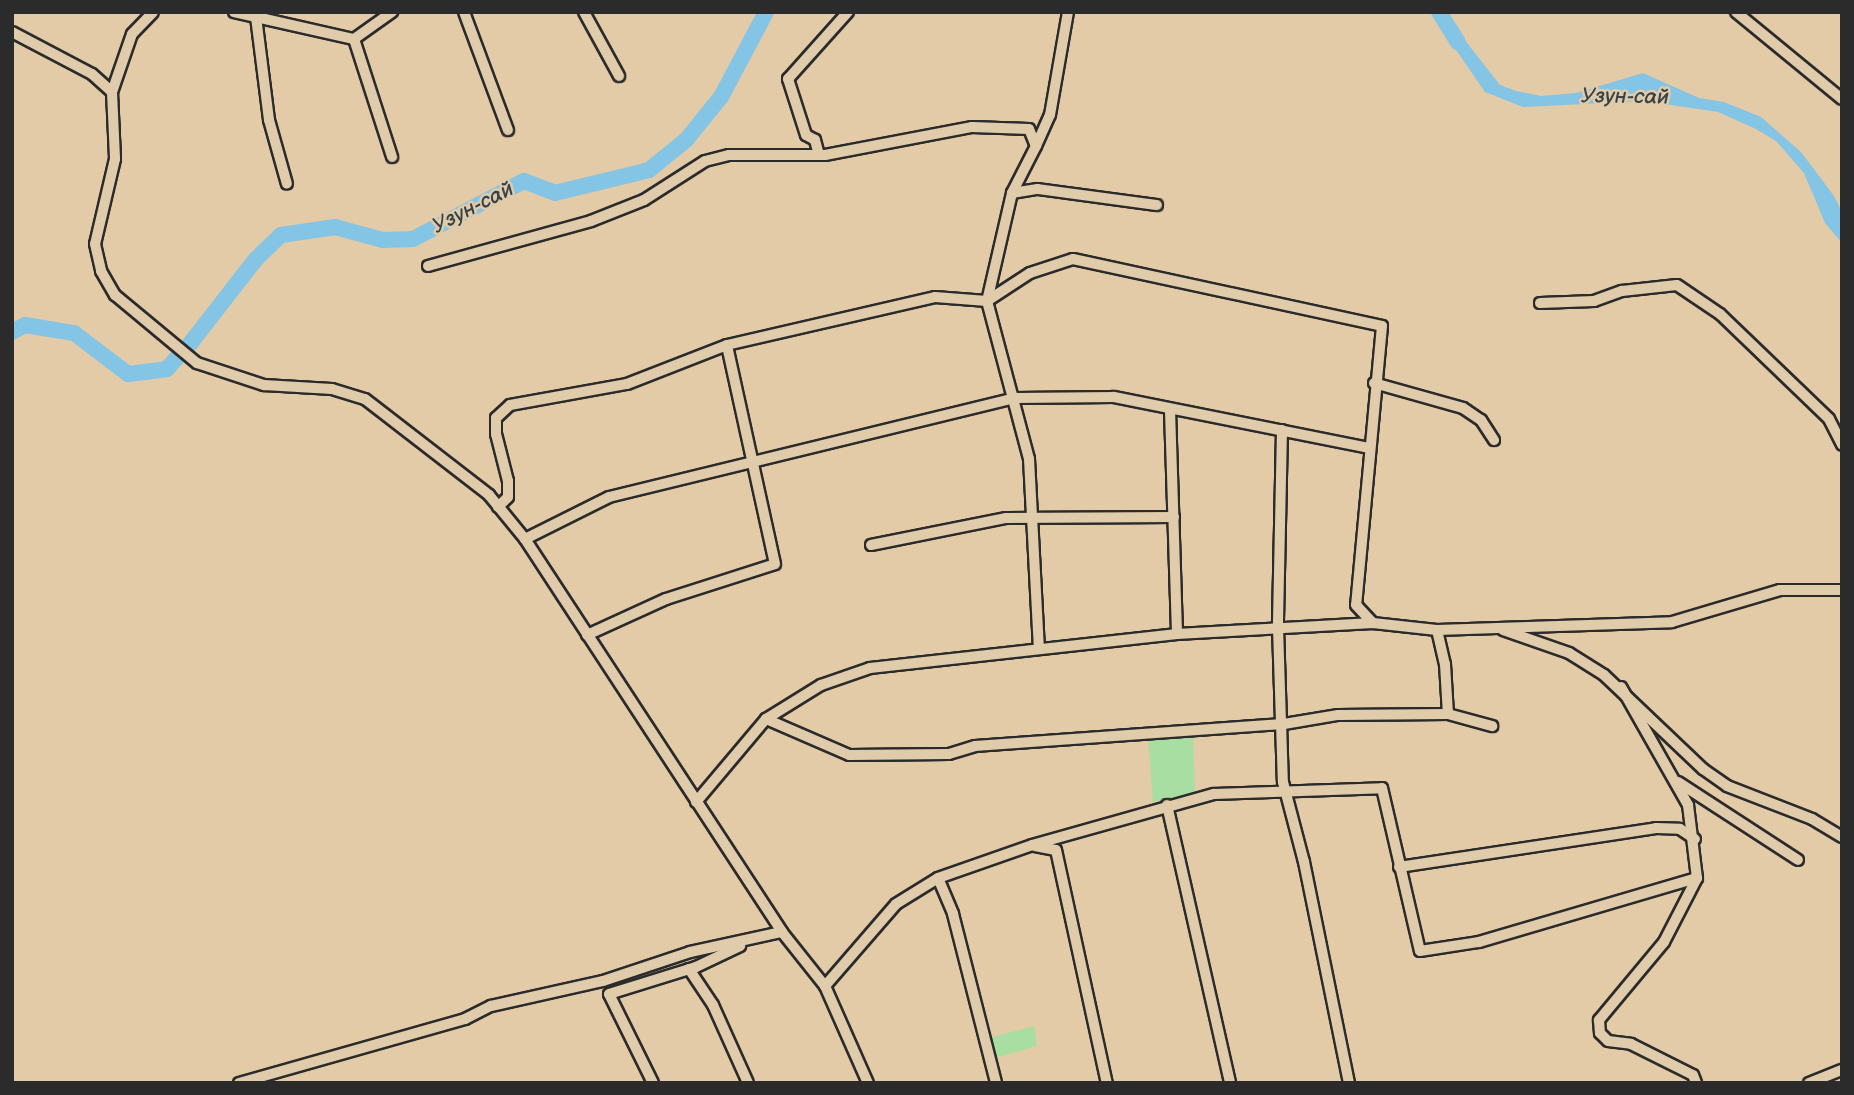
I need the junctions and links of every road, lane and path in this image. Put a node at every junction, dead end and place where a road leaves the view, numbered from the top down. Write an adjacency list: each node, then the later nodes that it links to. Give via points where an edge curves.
1 (153, 12): 13 (street, via 132,34)
2 (234, 12): 9 (street)
3 (392, 12): 11 (street)
4 (464, 12): 15 (street)
5 (584, 12): 12 (street)
6 (848, 12): 17 (street, via 788,79 806,135 815,140)
7 (1068, 12): 16 (street, via 1050,115)
8 (1736, 12): 14 (street)
9 (256, 17): 11 (street); 19 (street, via 269,120)
10 (12, 32): 13 (street, via 92,74)
11 (354, 39): 18 (street)
12 (619, 76)
13 (112, 92): 34 (street, via 115,159 95,244 101,271 115,295 197,363 264,386 332,389 365,399)
14 (1842, 99)
15 (508, 130)
16 (1035, 146): 17 (street, via 1029,129 1012,125 972,127); 20 (street)
17 (819, 155): 22 (street, via 729,155 705,161 645,200)
18 (392, 157)
19 (287, 184)
20 (1012, 193): 21 (street, via 1038,189); 23 (street)
21 (1157, 205)
22 (428, 266)
23 (987, 301): 25 (street, via 966,303 935,297); 26 (street, via 1030,273 1073,259 1167,277 1284,308 1382,326); 27 (street)
24 (1540, 303): 31 (street, via 1594,302 1622,291 1677,285 1720,314 1829,419)
25 (727, 345): 33 (street); 34 (street, via 627,384 510,405 496,418 508,481 508,497)
26 (1374, 383): 30 (street, via 1463,408 1481,420); 32 (street)
27 (1016, 398): 28 (street, via 1114,397); 33 (street); 35 (street, via 1029,459)
28 (1170, 410): 29 (street); 36 (street)
29 (1282, 430): 32 (street); 41 (street)
30 (1494, 440)
31 (1842, 445)
32 (1370, 448): 40 (street, via 1356,605)
33 (755, 459): 37 (street, via 609,497); 45 (street, via 775,564 666,599)
34 (499, 507): 37 (street)
35 (1032, 517): 36 (street); 38 (street); 46 (street)
36 (1174, 517): 44 (street)
37 (525, 539): 45 (street)
38 (871, 545)
39 (1842, 590): 42 (street, via 1780,590 1672,622)
40 (1373, 623): 41 (street); 43 (street)
41 (1279, 627): 44 (street); 50 (street)
42 (1501, 629): 43 (street); 47 (street, via 1569,653)
43 (1437, 630): 48 (street, via 1445,664)
44 (1177, 634): 46 (street)
45 (587, 635): 54 (street)
46 (1039, 649): 49 (street, via 870,668 821,685)
47 (1622, 687): 52 (street); 56 (street, via 1703,769 1727,786 1812,819)
48 (1448, 714): 50 (street, via 1338,715); 51 (street)
49 (766, 719): 50 (street, via 849,755 949,754 975,746); 54 (street)
50 (1284, 724): 53 (street)
51 (1492, 726)
52 (1678, 782): 57 (street); 59 (street)
53 (1286, 790): 55 (street, via 1214,794); 60 (street, via 1381,788); 76 (street)
54 (696, 802): 63 (street)
55 (1167, 805): 58 (street); 75 (street)
56 (1842, 836)
57 (1695, 839): 60 (street, via 1680,829 1656,828); 62 (street)
58 (1032, 845): 61 (street); 74 (street, via 1056,850)
59 (1798, 860)
60 (1399, 867): 62 (street, via 1420,951 1479,942)
61 (938, 878): 66 (street, via 896,904); 73 (street, via 953,914)
62 (1697, 878): 77 (street, via 1664,942 1599,1020 1600,1033 1608,1041 1631,1044 1693,1075)
63 (782, 932): 64 (street); 66 (street)
64 (754, 939): 65 (street); 69 (street, via 690,951 603,981 491,1006 465,1019)
65 (689, 969): 68 (street, via 609,994); 71 (street, via 713,1005)
66 (825, 986): 72 (street)
67 (1842, 1070): 78 (street)
68 (647, 1077): 70 (street)
69 (239, 1083)
70 (653, 1083)
71 (748, 1083)
72 (868, 1083)
73 (996, 1083)
74 (1107, 1083)
75 (1230, 1083)
76 (1349, 1083)
77 (1696, 1083)
78 (1810, 1083)

